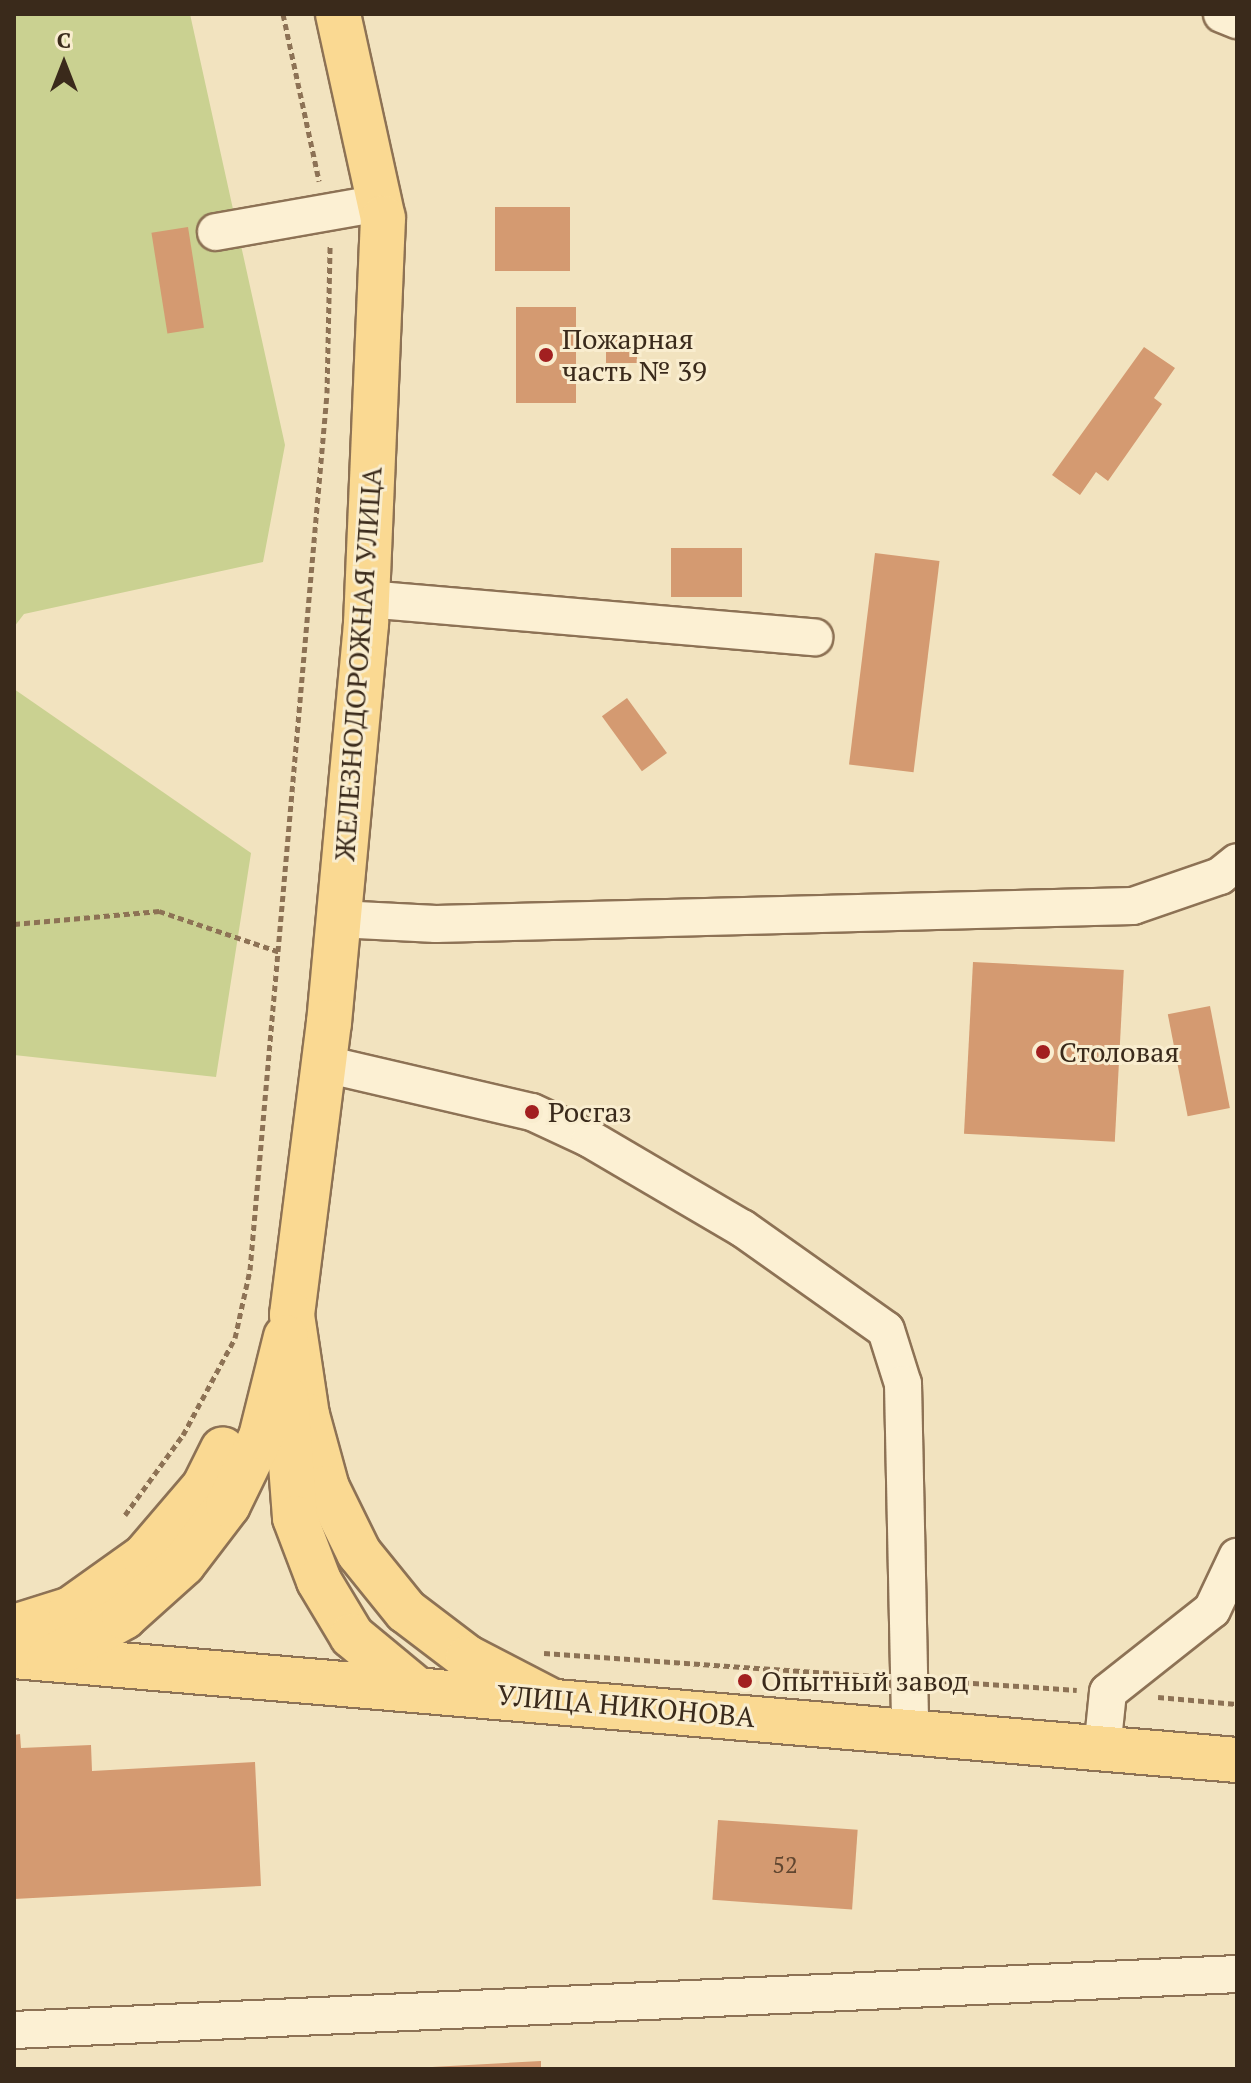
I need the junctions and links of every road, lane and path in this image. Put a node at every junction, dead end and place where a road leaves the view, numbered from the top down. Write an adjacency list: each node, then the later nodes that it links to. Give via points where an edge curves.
1 (283, 14): 6 (path)
2 (338, 14): 5 (main road, ЖЕЛЕЗНОДОРОЖНАЯ УЛИЦА)
3 (1222, 14): 4 (lane)
4 (1237, 20)
5 (380, 203): 6 (lane); 8 (main road, ЖЕЛЕЗНОДОРОЖНАЯ УЛИЦА)
6 (325, 216): 7 (lane); 13 (path, via 327,393)
7 (216, 232)
8 (367, 599): 9 (lane); 11 (main road, ЖЕЛЕЗНОДОРОЖНАЯ УЛИЦА)
9 (814, 637)
10 (1237, 862): 11 (lane, via 1220,876 1133,906 436,924)
11 (338, 919): 14 (main road, ЖЕЛЕЗНОДОРОЖНАЯ УЛИЦА)
12 (14, 924): 13 (path, via 159,911)
13 (280, 952): 16 (path, via 250,1270 235,1338 183,1435)
14 (325, 1064): 15 (main road, ЖЕЛЕЗНОДОРОЖНАЯ УЛИЦА); 21 (lane, via 532,1112 590,1139 742,1228 886,1330 903,1384 901,1500)
15 (292, 1315): 18 (main road, ЖЕЛЕЗНОДОРОЖНАЯ УЛИЦА, via 204,1487 144,1557 71,1609); 20 (main road, via 261,1437 228,1505 183,1564 124,1617); 22 (main road, via 283,1436 295,1518 319,1581 352,1636); 24 (main road, ЖЕЛЕЗНОДОРОЖНАЯ УЛИЦА, via 327,1488 359,1553 406,1611 468,1658)
16 (122, 1520)
17 (1237, 1557): 23 (lane, via 1212,1610)
18 (14, 1627)
19 (532, 1653): 21 (path)
20 (32, 1657): 22 (main road, УЛИЦА НИКОНОВА)
21 (913, 1679): 23 (path); 26 (lane)
22 (416, 1689): 24 (main road, УЛИЦА НИКОНОВА)
23 (1108, 1692): 25 (path); 27 (lane)
24 (547, 1699): 26 (main road, УЛИЦА НИКОНОВА)
25 (1237, 1704)
26 (910, 1732): 27 (main road, УЛИЦА НИКОНОВА)
27 (1102, 1750): 28 (main road, УЛИЦА НИКОНОВА)
28 (1237, 1760)
29 (1237, 1974): 30 (lane)
30 (14, 2030)

